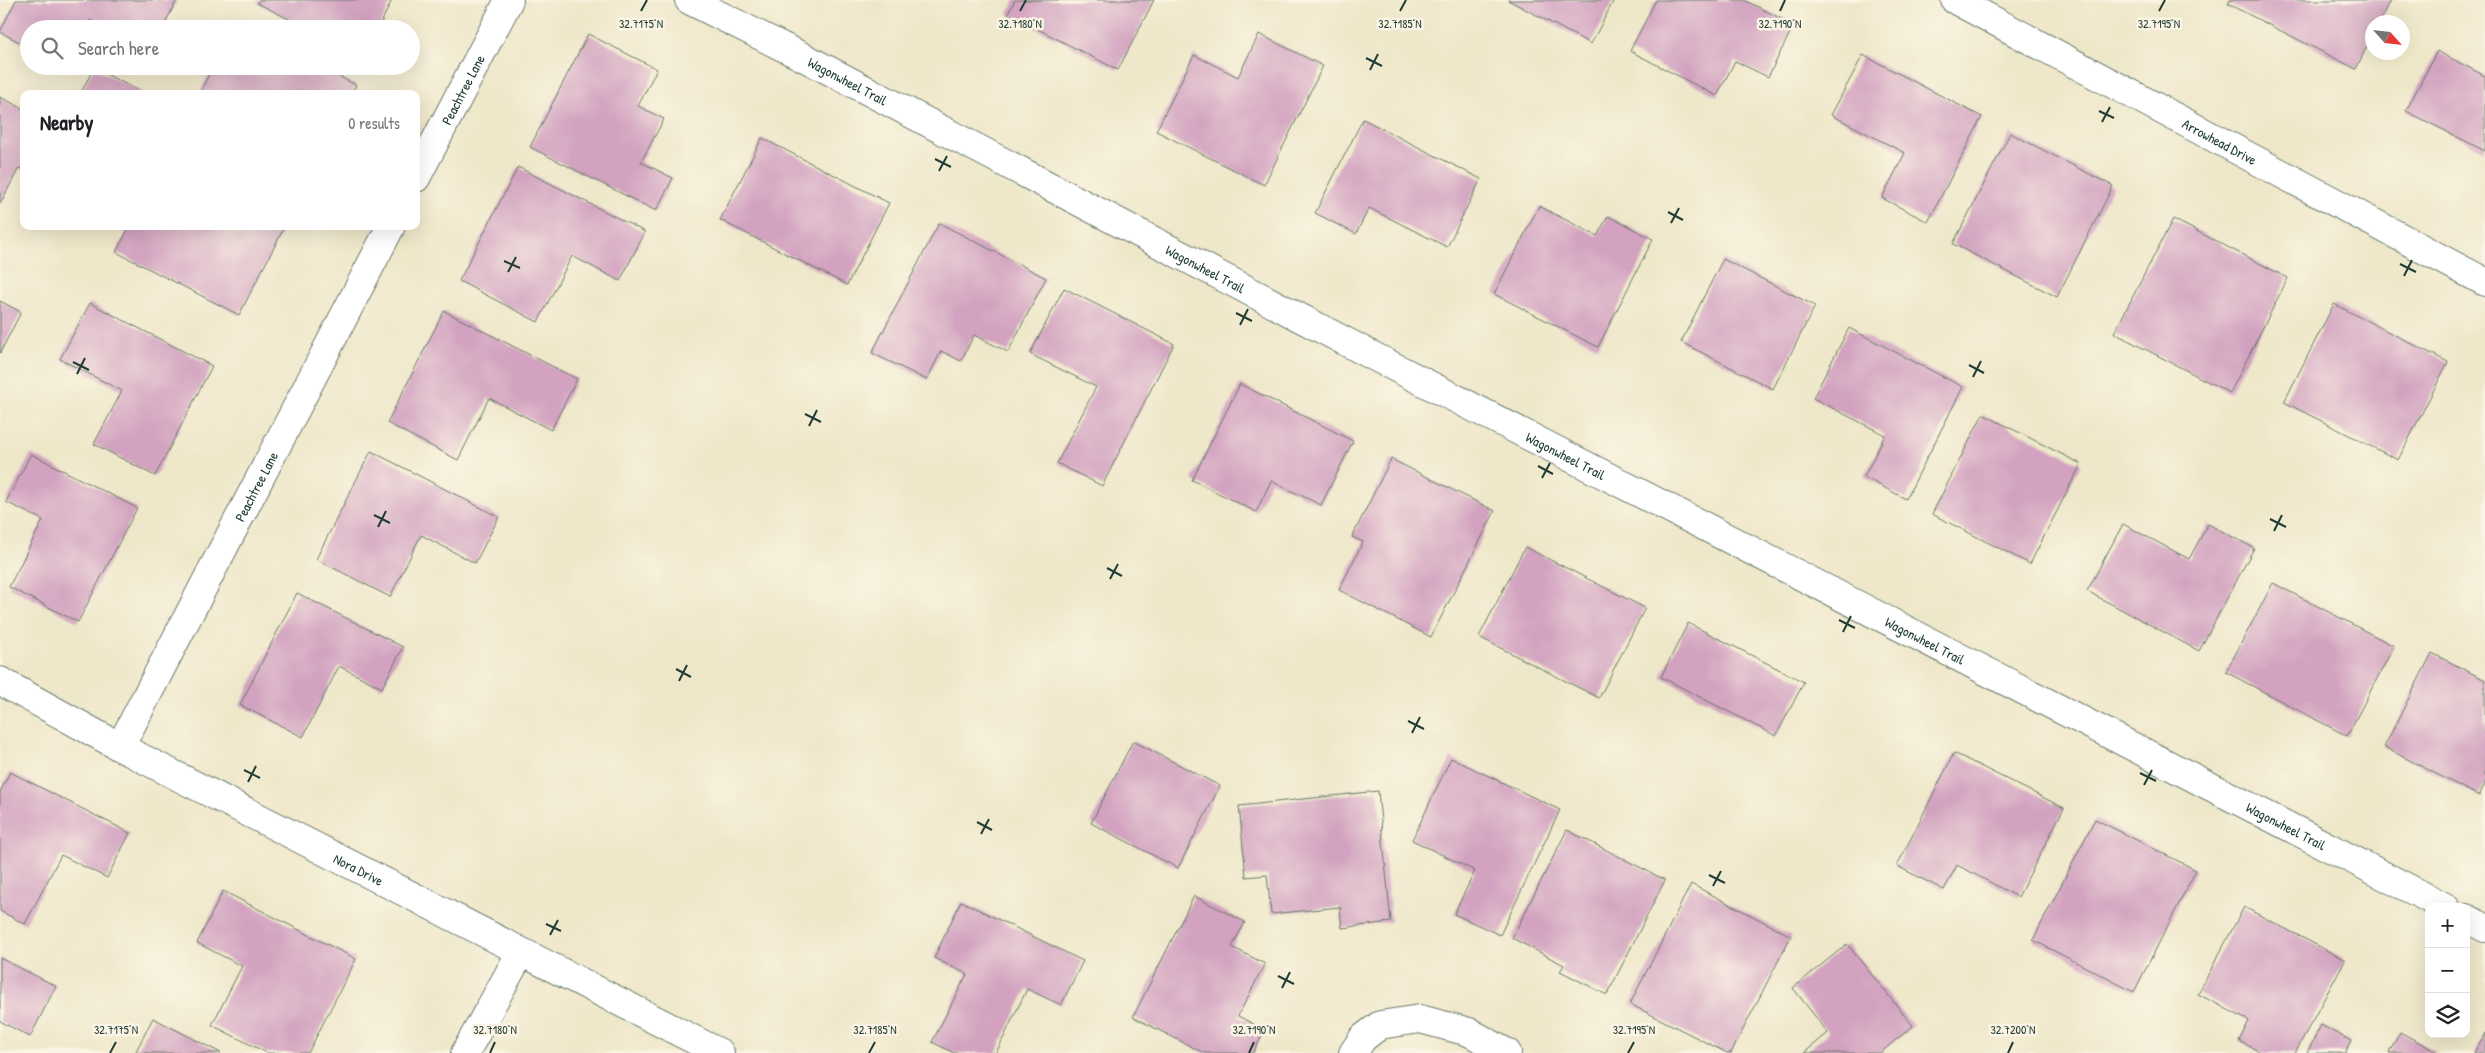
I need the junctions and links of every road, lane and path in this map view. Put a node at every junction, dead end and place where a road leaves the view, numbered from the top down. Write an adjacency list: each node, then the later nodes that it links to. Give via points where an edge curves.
1 (509, 0): 4 (street, Peachtree Lane)
2 (689, 0): 9 (street, Wagonwheel Trail)
3 (1955, 0): 6 (street, Arrowhead Drive)
4 (420, 170)
5 (389, 230): 8 (street, Peachtree Lane)
6 (2485, 282)
7 (0, 681): 8 (street, Nora Drive)
8 (120, 747): 12 (street, Nora Drive)
9 (2437, 903)
10 (2470, 920): 11 (street)
11 (2485, 928)
12 (521, 952): 13 (street); 14 (street, Nora Drive)
13 (465, 1053)
14 (720, 1053)
15 (1353, 1053): 16 (street, via 1363,1038 1380,1025 1420,1019 1469,1032)
16 (1507, 1053)

